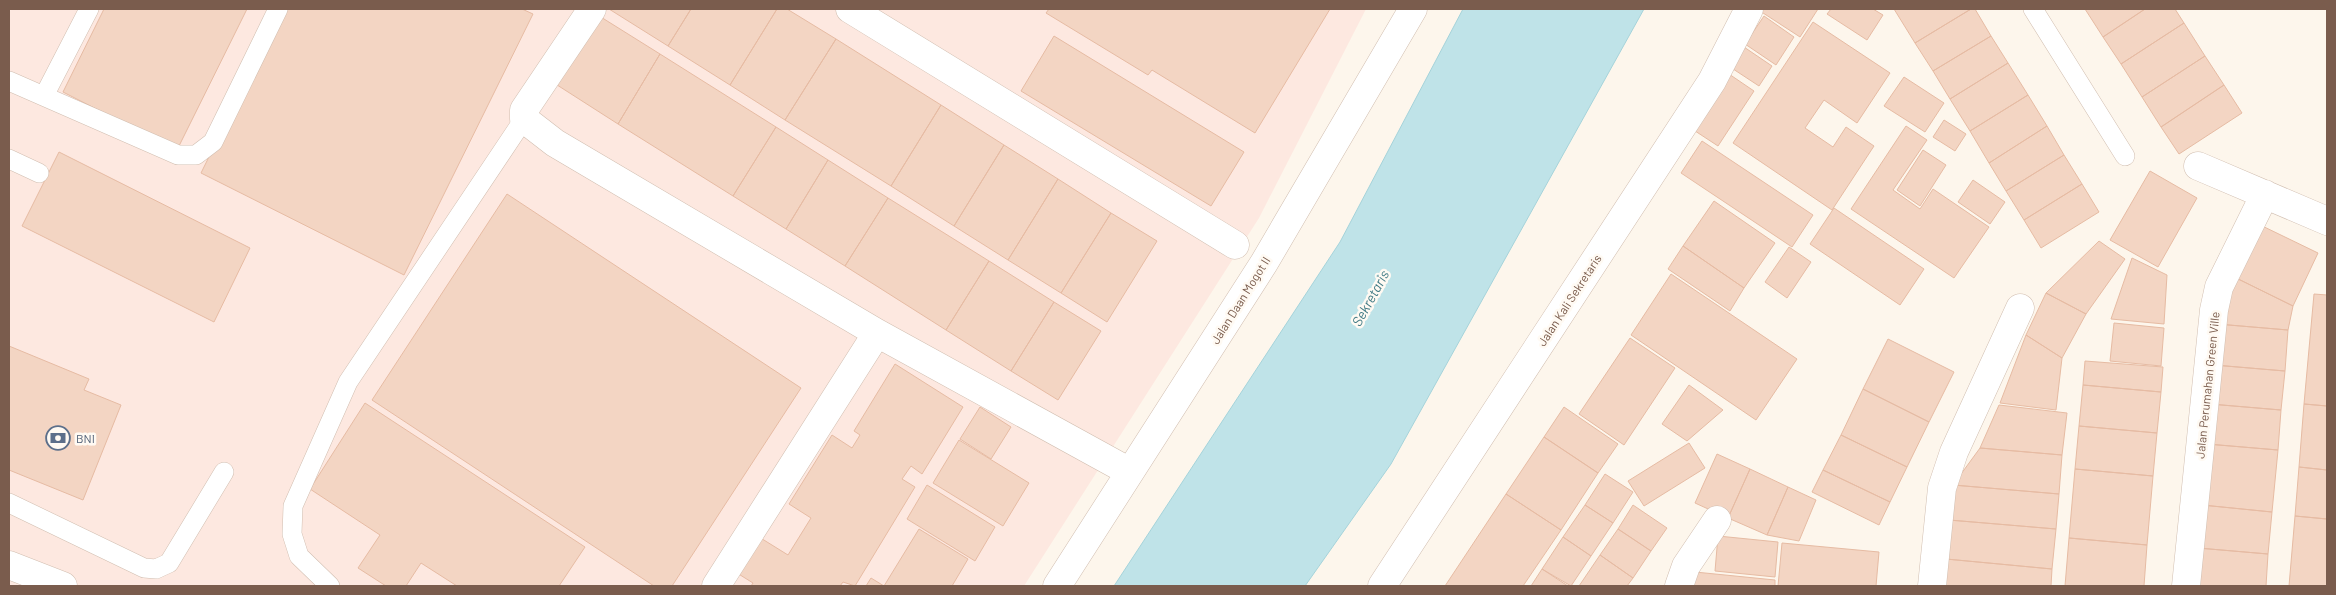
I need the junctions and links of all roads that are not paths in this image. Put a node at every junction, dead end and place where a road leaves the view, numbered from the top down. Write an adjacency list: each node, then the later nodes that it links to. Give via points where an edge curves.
1 (89, 9): 9 (lane)
2 (278, 9): 9 (lane, via 213,142 196,155 178,155)
3 (592, 9): 10 (street, via 524,110)
4 (850, 9): 17 (street)
5 (1414, 9): 21 (street, Jalan Daan Mogot II, via 1264,263)
6 (1749, 9): 29 (street, Jalan Kali Sekretaris, via 1712,81)
7 (2033, 9): 11 (lane)
8 (9, 81): 9 (lane)
9 (44, 96)
10 (524, 119): 19 (street, via 555,143); 26 (lane, via 348,382 293,506 292,534 299,556)
11 (2125, 156)
12 (9, 159): 14 (lane)
13 (2198, 166): 15 (street)
14 (39, 173)
15 (2265, 194): 16 (street); 32 (street, Jalan Perumahan Green Ville, via 2219,287 2214,310)
16 (2327, 221)
17 (1235, 245)
18 (2020, 308): 31 (street, via 1954,452 1945,479)
19 (877, 333): 21 (street); 27 (street)
20 (224, 472): 22 (lane, via 169,563 156,569 144,568)
21 (1130, 472): 28 (street, Jalan Daan Mogot II)
22 (9, 503)
23 (1717, 520): 30 (street, via 1686,566)
24 (9, 565): 25 (street)
25 (63, 586)
26 (330, 586)
27 (716, 586)
28 (1056, 586)
29 (1382, 586)
30 (1679, 586)
31 (1932, 586)
32 (2186, 586)

